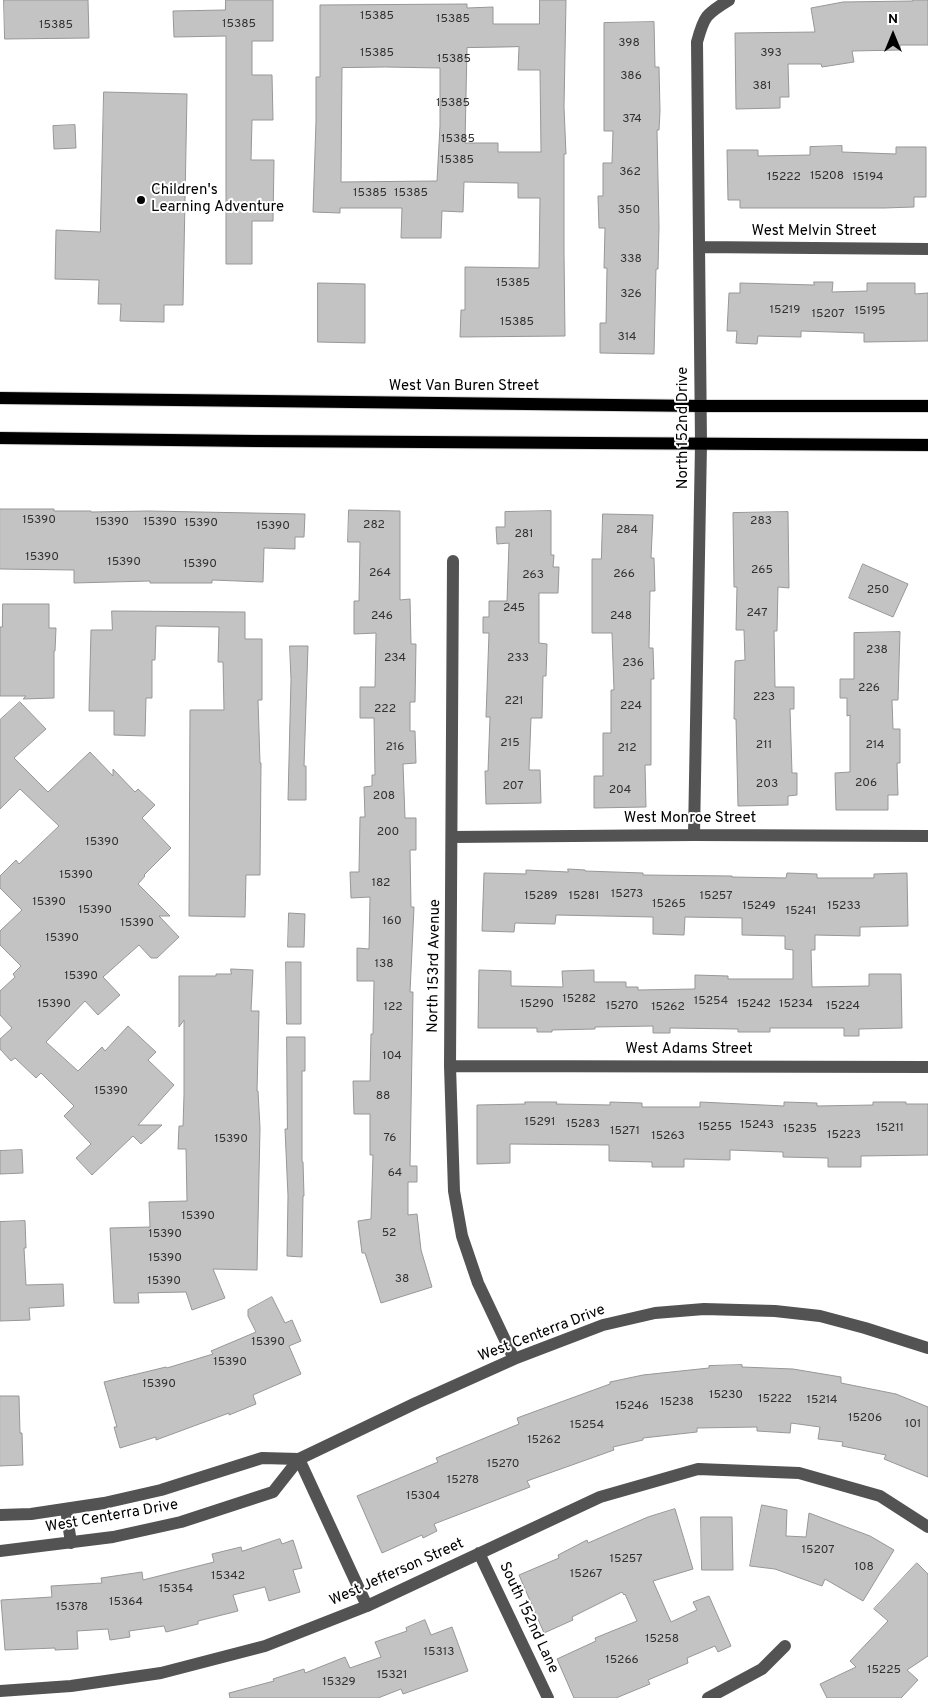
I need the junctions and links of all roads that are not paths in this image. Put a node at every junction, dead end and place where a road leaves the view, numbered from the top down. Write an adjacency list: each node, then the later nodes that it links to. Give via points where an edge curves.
1 (729, 0): 2 (street, North 152nd Drive, via 702,21 697,42)
2 (699, 248): 3 (street, West Melvin Street); 5 (street, North 152nd Drive)
3 (928, 249)
4 (0, 398): 5 (main road, West Van Buren Street)
5 (701, 406): 6 (main road, West Van Buren Street); 8 (street, North 152nd Drive)
6 (928, 406)
7 (0, 438): 8 (main road)
8 (701, 444): 9 (main road); 11 (street, North 152nd Drive)
9 (928, 445)
10 (453, 561): 13 (street, North 153rd Avenue)
11 (694, 835): 12 (street, West Monroe Street); 13 (street, West Monroe Street)
12 (928, 836)
13 (452, 837): 14 (street, North 153rd Avenue)
14 (450, 1066): 15 (street, West Adams Street); 17 (street, North 153rd Avenue, via 454,1191 462,1236 478,1283)
15 (928, 1067)
16 (928, 1348): 17 (street, West Centerra Drive, via 820,1316 704,1309 655,1313 603,1326)
17 (514, 1359): 18 (street, West Centerra Drive)
18 (299, 1459): 19 (street, West Centerra Drive, via 262,1458 161,1490); 22 (street, West Centerra Drive, via 274,1492 181,1522); 25 (street)
19 (66, 1508): 20 (street, West Centerra Drive); 22 (street)
20 (0, 1516)
21 (928, 1527): 24 (street, West Jefferson Street, via 880,1496 799,1473 698,1469 600,1497)
22 (71, 1543): 23 (street, West Centerra Drive)
23 (0, 1551)
24 (479, 1553): 25 (street, West Jefferson Street); 28 (street, South 152nd Lane)
25 (367, 1606): 27 (street, West Jefferson Street, via 265,1646 161,1673 71,1686)
26 (784, 1646): 29 (street, via 762,1669)
27 (0, 1691)
28 (548, 1698)
29 (708, 1698)

